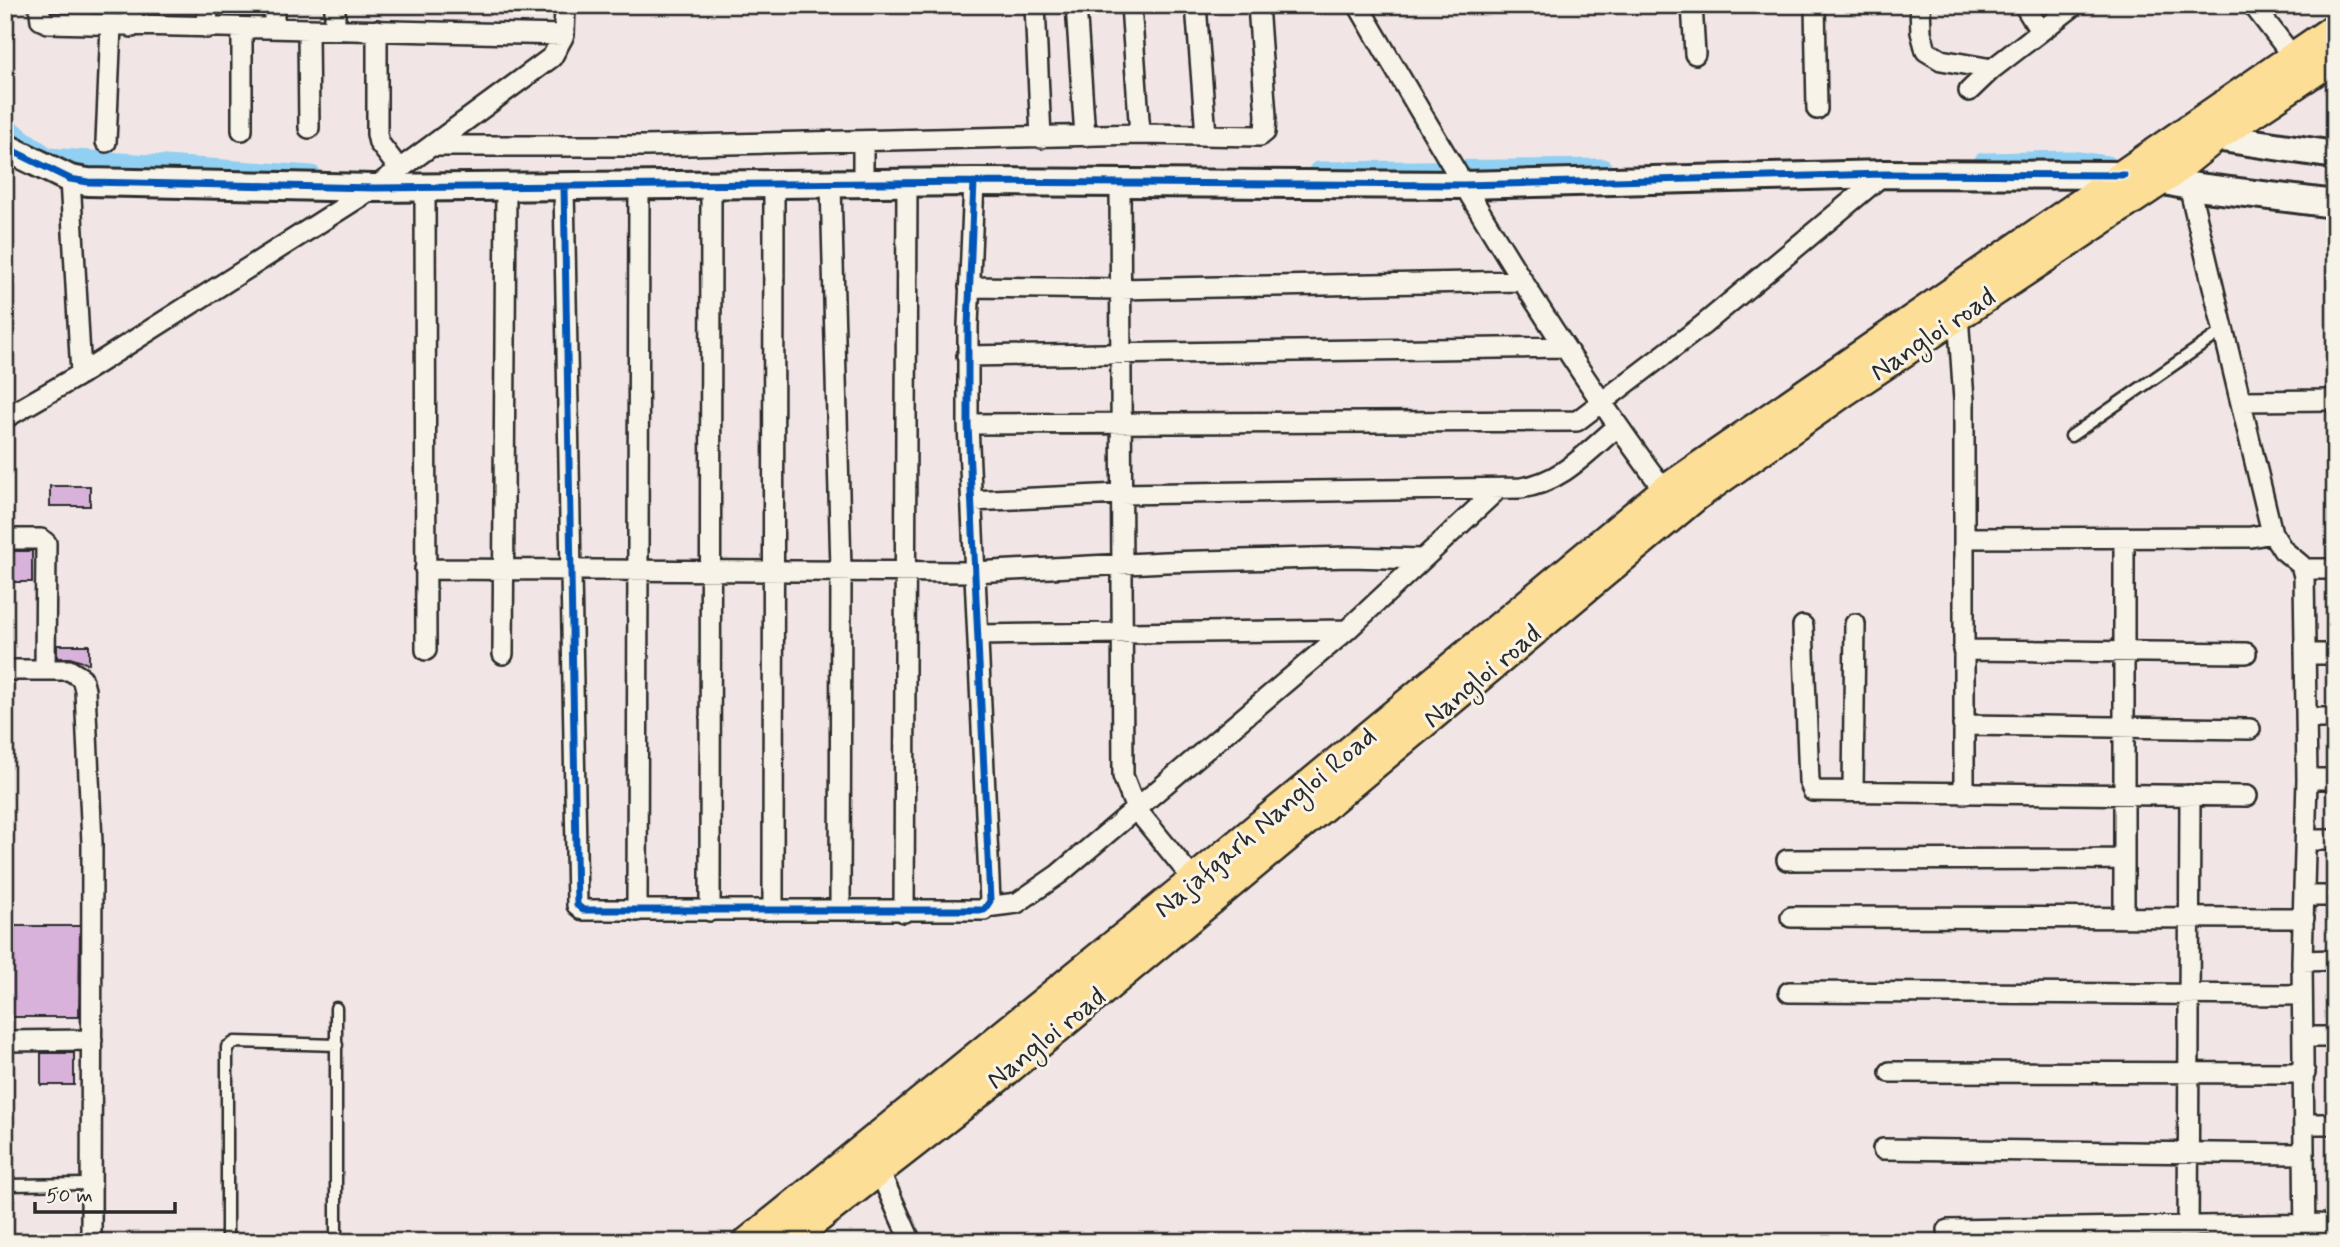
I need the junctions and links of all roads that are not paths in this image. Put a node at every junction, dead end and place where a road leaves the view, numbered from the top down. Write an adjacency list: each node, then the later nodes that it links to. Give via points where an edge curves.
1 (39, 5): 19 (street, via 44,22)
2 (132, 5): 20 (street)
3 (208, 5): 21 (street)
4 (274, 5): 23 (street)
5 (335, 5): 24 (street)
6 (565, 5): 29 (street)
7 (1035, 5): 42 (street)
8 (1076, 5): 40 (street)
9 (1131, 5): 38 (street)
10 (1196, 5): 39 (street)
11 (1258, 5): 39 (street, via 1265,132 1251,137)
12 (1358, 5): 59 (street)
13 (1692, 5): 30 (street)
14 (1815, 5): 35 (street)
15 (1920, 5): 33 (street, via 1926,51 1941,60)
16 (2024, 5): 28 (street)
17 (2075, 5): 28 (street)
18 (2253, 5): 31 (street)
19 (111, 26): 20 (street); 43 (street)
20 (132, 27): 21 (street)
21 (207, 28): 22 (street)
22 (242, 28): 23 (street); 37 (street)
23 (274, 28): 26 (street)
24 (335, 29): 26 (street); 27 (street)
25 (2335, 29): 31 (main road, Nangloi road)
26 (309, 30): 36 (street)
27 (377, 30): 29 (street); 48 (street, via 377,134)
28 (2040, 31): 33 (street)
29 (564, 35): 44 (street, via 552,57)
30 (1695, 54)
31 (2293, 57): 41 (main road, Nangloi road)
32 (2335, 57): 41 (main road)
33 (1992, 69): 34 (street)
34 (1969, 91)
35 (1817, 108)
36 (309, 128)
37 (242, 130)
38 (1140, 134): 39 (street); 40 (street)
39 (1206, 135)
40 (1085, 136): 42 (street)
41 (2198, 137): 47 (street); 50 (main road, Nangloi road)
42 (1041, 138): 45 (street)
43 (106, 142)
44 (432, 146): 45 (street); 48 (street)
45 (863, 146): 52 (street)
46 (6, 148): 51 (street)
47 (2335, 155)
48 (399, 170): 63 (street)
49 (1884, 174): 50 (street); 59 (street); 77 (street)
50 (2150, 176): 65 (street); 69 (main road, Nangloi road); 70 (street); 83 (main road, Najafgarh Nangloi Road)
51 (70, 179): 63 (street); 74 (street)
52 (863, 180): 54 (street); 58 (street)
53 (974, 182): 54 (street); 57 (street); 67 (street)
54 (908, 183): 103 (street)
55 (711, 184): 56 (street); 60 (street); 95 (street)
56 (774, 184): 58 (street); 96 (street)
57 (1120, 184): 59 (street); 68 (street)
58 (831, 185): 101 (street)
59 (1462, 185): 66 (street)
60 (639, 186): 62 (street); 100 (street)
61 (506, 187): 62 (street); 64 (street); 99 (street)
62 (564, 187): 102 (street)
63 (375, 188): 64 (street); 74 (street)
64 (425, 188): 94 (street)
65 (2335, 204)
66 (1521, 281): 68 (street); 71 (street)
67 (969, 286): 68 (street); 72 (street)
68 (1119, 289): 73 (street)
69 (1958, 316): 83 (main road, Nangloi road); 89 (street, via 1965,400)
70 (2224, 329): 76 (street); 82 (lane)
71 (1564, 347): 73 (street); 77 (street)
72 (967, 356): 73 (street); 80 (street)
73 (1120, 356): 79 (street)
74 (81, 374): 78 (street)
75 (2335, 400): 76 (street)
76 (2241, 401): 88 (street)
77 (1602, 403): 79 (street, via 1581,420 1571,422); 81 (street)
78 (5, 418)
79 (1120, 423): 80 (street); 86 (street)
80 (968, 424): 87 (street)
81 (1617, 427): 84 (street, via 1559,477 1547,483); 85 (street)
82 (2071, 436)
83 (1713, 471): 85 (main road, Najafgarh Nangloi Road); 136 (main road, Nangloi road, via 1695,496)
84 (1499, 489): 86 (street); 92 (street)
85 (1665, 491): 136 (main road, Najafgarh Nangloi Road)
86 (1120, 494): 87 (street); 93 (street)
87 (971, 500): 104 (street)
88 (2272, 533): 91 (street); 97 (street)
89 (1964, 537): 91 (street); 111 (street)
90 (5, 539): 117 (street, via 46,543)
91 (2124, 539): 112 (street)
92 (1422, 558): 93 (street); 107 (street)
93 (1120, 565): 104 (street); 108 (street)
94 (425, 569): 99 (street); 110 (street)
95 (712, 569): 96 (street); 100 (street); 143 (street)
96 (775, 569): 101 (street); 140 (street)
97 (2303, 569): 98 (street); 115 (street)
98 (2335, 569)
99 (505, 570): 102 (street); 114 (street)
100 (640, 570): 102 (street); 142 (street)
101 (841, 570): 103 (street); 141 (street)
102 (570, 571): 142 (street, via 577,905 583,911)
103 (905, 572): 104 (street); 144 (street)
104 (974, 572): 109 (street)
105 (1855, 624): 126 (street)
106 (1803, 626): 126 (street, via 1810,786 1816,792)
107 (1347, 630): 108 (street); 131 (street)
108 (1121, 632): 109 (street); 131 (street, via 1123,776)
109 (979, 635): 139 (street, via 990,894)
110 (426, 650)
111 (1962, 650): 112 (street); 121 (street)
112 (2124, 651): 113 (street); 122 (street)
113 (2246, 653)
114 (503, 654)
115 (2305, 654): 116 (street); 119 (street)
116 (2335, 654)
117 (45, 669): 118 (street); 157 (street, via 74,672 82,678 85,690 92,831)
118 (5, 670)
119 (2307, 718): 120 (street); 124 (street)
120 (2335, 718)
121 (1963, 725): 122 (street); 127 (street)
122 (2124, 727): 123 (street); 128 (street)
123 (2250, 729)
124 (2307, 779): 125 (street); 132 (street)
125 (2335, 779)
126 (1853, 791): 127 (street)
127 (1964, 794): 128 (street)
128 (2124, 794): 129 (street); 134 (street)
129 (2190, 795): 130 (street); 147 (street)
130 (2247, 796)
131 (1136, 809): 136 (street); 139 (street, via 1029,898)
132 (2306, 840): 133 (street); 137 (street)
133 (2335, 840)
134 (2124, 859): 135 (street); 146 (street)
135 (1787, 860)
136 (1202, 891): 168 (main road, Nangloi road, via 992,1080); 178 (main road, Najafgarh Nangloi Road)
137 (2304, 896): 138 (street); 148 (street)
138 (2335, 896)
139 (986, 907): 144 (street)
140 (773, 908): 141 (street); 143 (street)
141 (840, 910): 144 (street)
142 (637, 911): 143 (street)
143 (710, 911)
144 (904, 912)
145 (1791, 917): 146 (street)
146 (2124, 917): 147 (street)
147 (2188, 918): 148 (street); 152 (street)
148 (2304, 918): 150 (street)
149 (2335, 960): 150 (street)
150 (2302, 961): 153 (street)
151 (1789, 992): 152 (street)
152 (2189, 994): 153 (street); 161 (street)
153 (2302, 995): 155 (street)
154 (336, 1008): 159 (lane)
155 (2304, 1037): 156 (street); 162 (street)
156 (2335, 1037)
157 (92, 1040): 158 (street); 169 (street)
158 (5, 1041)
159 (337, 1045): 176 (lane, via 235,1042 227,1047); 177 (lane)
160 (1889, 1072): 161 (street)
161 (2187, 1073): 162 (street); 166 (street)
162 (2305, 1073): 163 (street)
163 (2305, 1124): 164 (street); 167 (street)
164 (2335, 1124)
165 (1883, 1149): 166 (street)
166 (2187, 1153): 167 (street); 173 (street)
167 (2304, 1154): 174 (street)
168 (878, 1168): 179 (main road, Nangloi road); 180 (street)
169 (91, 1184): 170 (lane); 175 (street)
170 (5, 1185)
171 (2335, 1224): 174 (street)
172 (1948, 1230): 173 (street)
173 (2187, 1233): 174 (street)
174 (2305, 1233)
175 (91, 1242)
176 (227, 1242)
177 (337, 1242)
178 (749, 1242)
179 (786, 1242)
180 (911, 1242)

